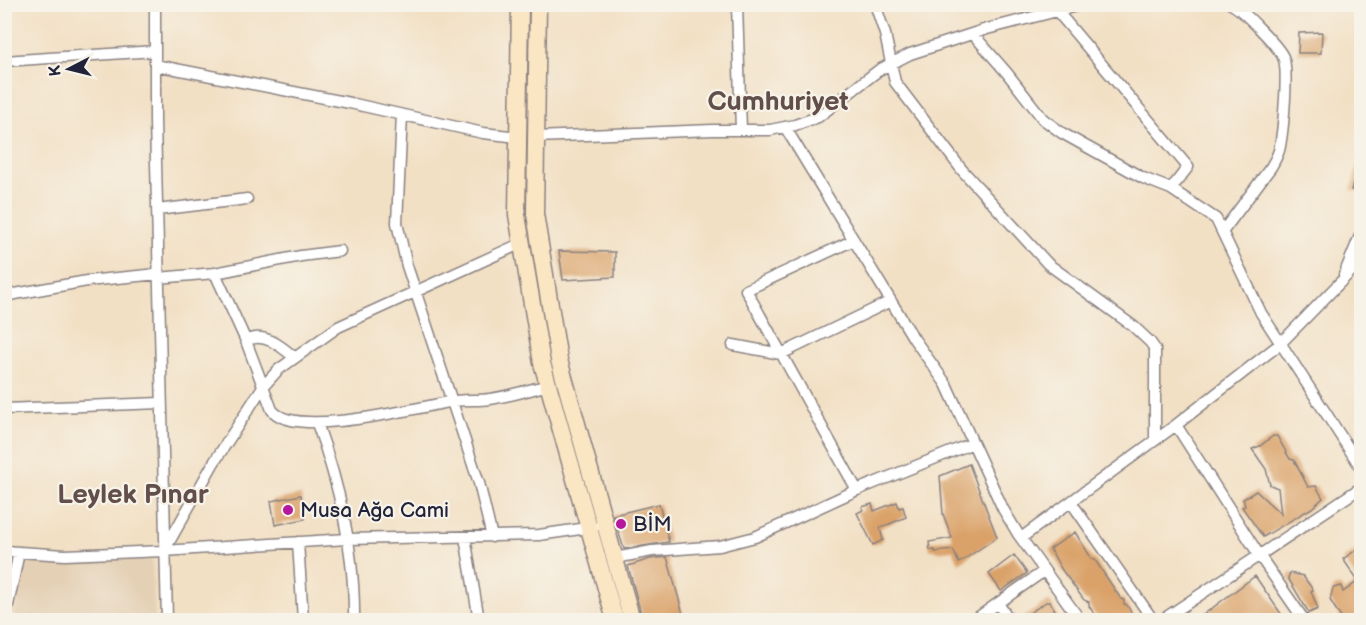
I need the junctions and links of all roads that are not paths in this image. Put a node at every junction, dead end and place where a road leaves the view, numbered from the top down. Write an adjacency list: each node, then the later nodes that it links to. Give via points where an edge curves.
1 (155, 4): 10 (street)
2 (520, 4): 17 (main road)
3 (538, 4): 18 (main road)
4 (737, 4): 16 (street)
5 (875, 4): 12 (street)
6 (1084, 4): 8 (street)
7 (1231, 4): 22 (street, via 1245,13 1283,56 1286,70 1277,156)
8 (1057, 10): 9 (street); 19 (street, via 1188,167)
9 (973, 34): 12 (street); 19 (street, via 1043,119 1143,178)
10 (155, 51): 11 (street); 13 (street)
11 (4, 61)
12 (890, 63): 15 (street, via 818,117); 46 (street, via 899,89 988,201 1048,264 1126,321 1155,349)
13 (155, 65): 14 (street); 21 (street)
14 (402, 115): 17 (street); 31 (street, via 397,223)
15 (785, 127): 16 (street); 24 (street)
16 (741, 130): 18 (street)
17 (518, 137): 25 (main road, via 517,215)
18 (536, 137): 52 (main road, via 535,214 559,360)
19 (1171, 189): 22 (street, via 1209,213)
20 (247, 199): 21 (street)
21 (157, 210): 29 (street)
22 (1223, 231): 35 (street, via 1261,313)
23 (1362, 231): 30 (street)
24 (854, 240): 33 (street); 37 (street, via 746,290)
25 (522, 243): 31 (street); 39 (main road)
26 (340, 251): 28 (street)
27 (1362, 260): 30 (street)
28 (215, 273): 29 (street); 34 (street)
29 (158, 276): 32 (street, via 87,281); 42 (street)
30 (1343, 280): 35 (street)
31 (416, 290): 38 (street, via 338,327); 41 (street)
32 (4, 296)
33 (891, 301): 37 (street); 47 (street, via 946,384)
34 (246, 341): 38 (street, via 265,338); 40 (street)
35 (1280, 344): 45 (street); 48 (street)
36 (733, 345): 37 (street)
37 (781, 354): 50 (street)
38 (294, 357): 40 (street)
39 (548, 385): 41 (street, via 494,398); 53 (main road)
40 (262, 388): 44 (street, via 280,419); 60 (street)
41 (452, 401): 44 (street); 55 (street)
42 (161, 404): 43 (street); 60 (street)
43 (4, 409)
44 (317, 423): 57 (street, via 337,482)
45 (1176, 425): 46 (street); 62 (street)
46 (1155, 440): 51 (street)
47 (972, 443): 50 (street); 56 (street)
48 (1362, 469)
49 (1362, 487): 62 (street)
50 (857, 490): 63 (street, via 738,542)
51 (1071, 502): 56 (street); 76 (street)
52 (606, 524): 53 (street); 63 (main road)
53 (588, 528): 55 (street); 71 (main road)
54 (465, 537): 55 (street); 57 (street); 70 (street)
55 (492, 537)
56 (1021, 538): 64 (street)
57 (347, 539): 58 (street); 69 (street)
58 (298, 542): 60 (street); 68 (street)
59 (4, 551): 61 (street)
60 (164, 551): 61 (street, via 65,555); 67 (street)
61 (19, 552): 66 (street)
62 (1259, 555): 77 (street); 78 (street)
63 (615, 558): 72 (main road)
64 (1044, 571): 65 (street); 75 (street)
65 (998, 604): 73 (street); 74 (street)
66 (5, 621)
67 (167, 621)
68 (303, 621)
69 (354, 621)
70 (479, 621)
71 (615, 621)
72 (632, 621)
73 (974, 621)
74 (1010, 621)
75 (1080, 621)
76 (1153, 621)
77 (1162, 621)
78 (1304, 621)

